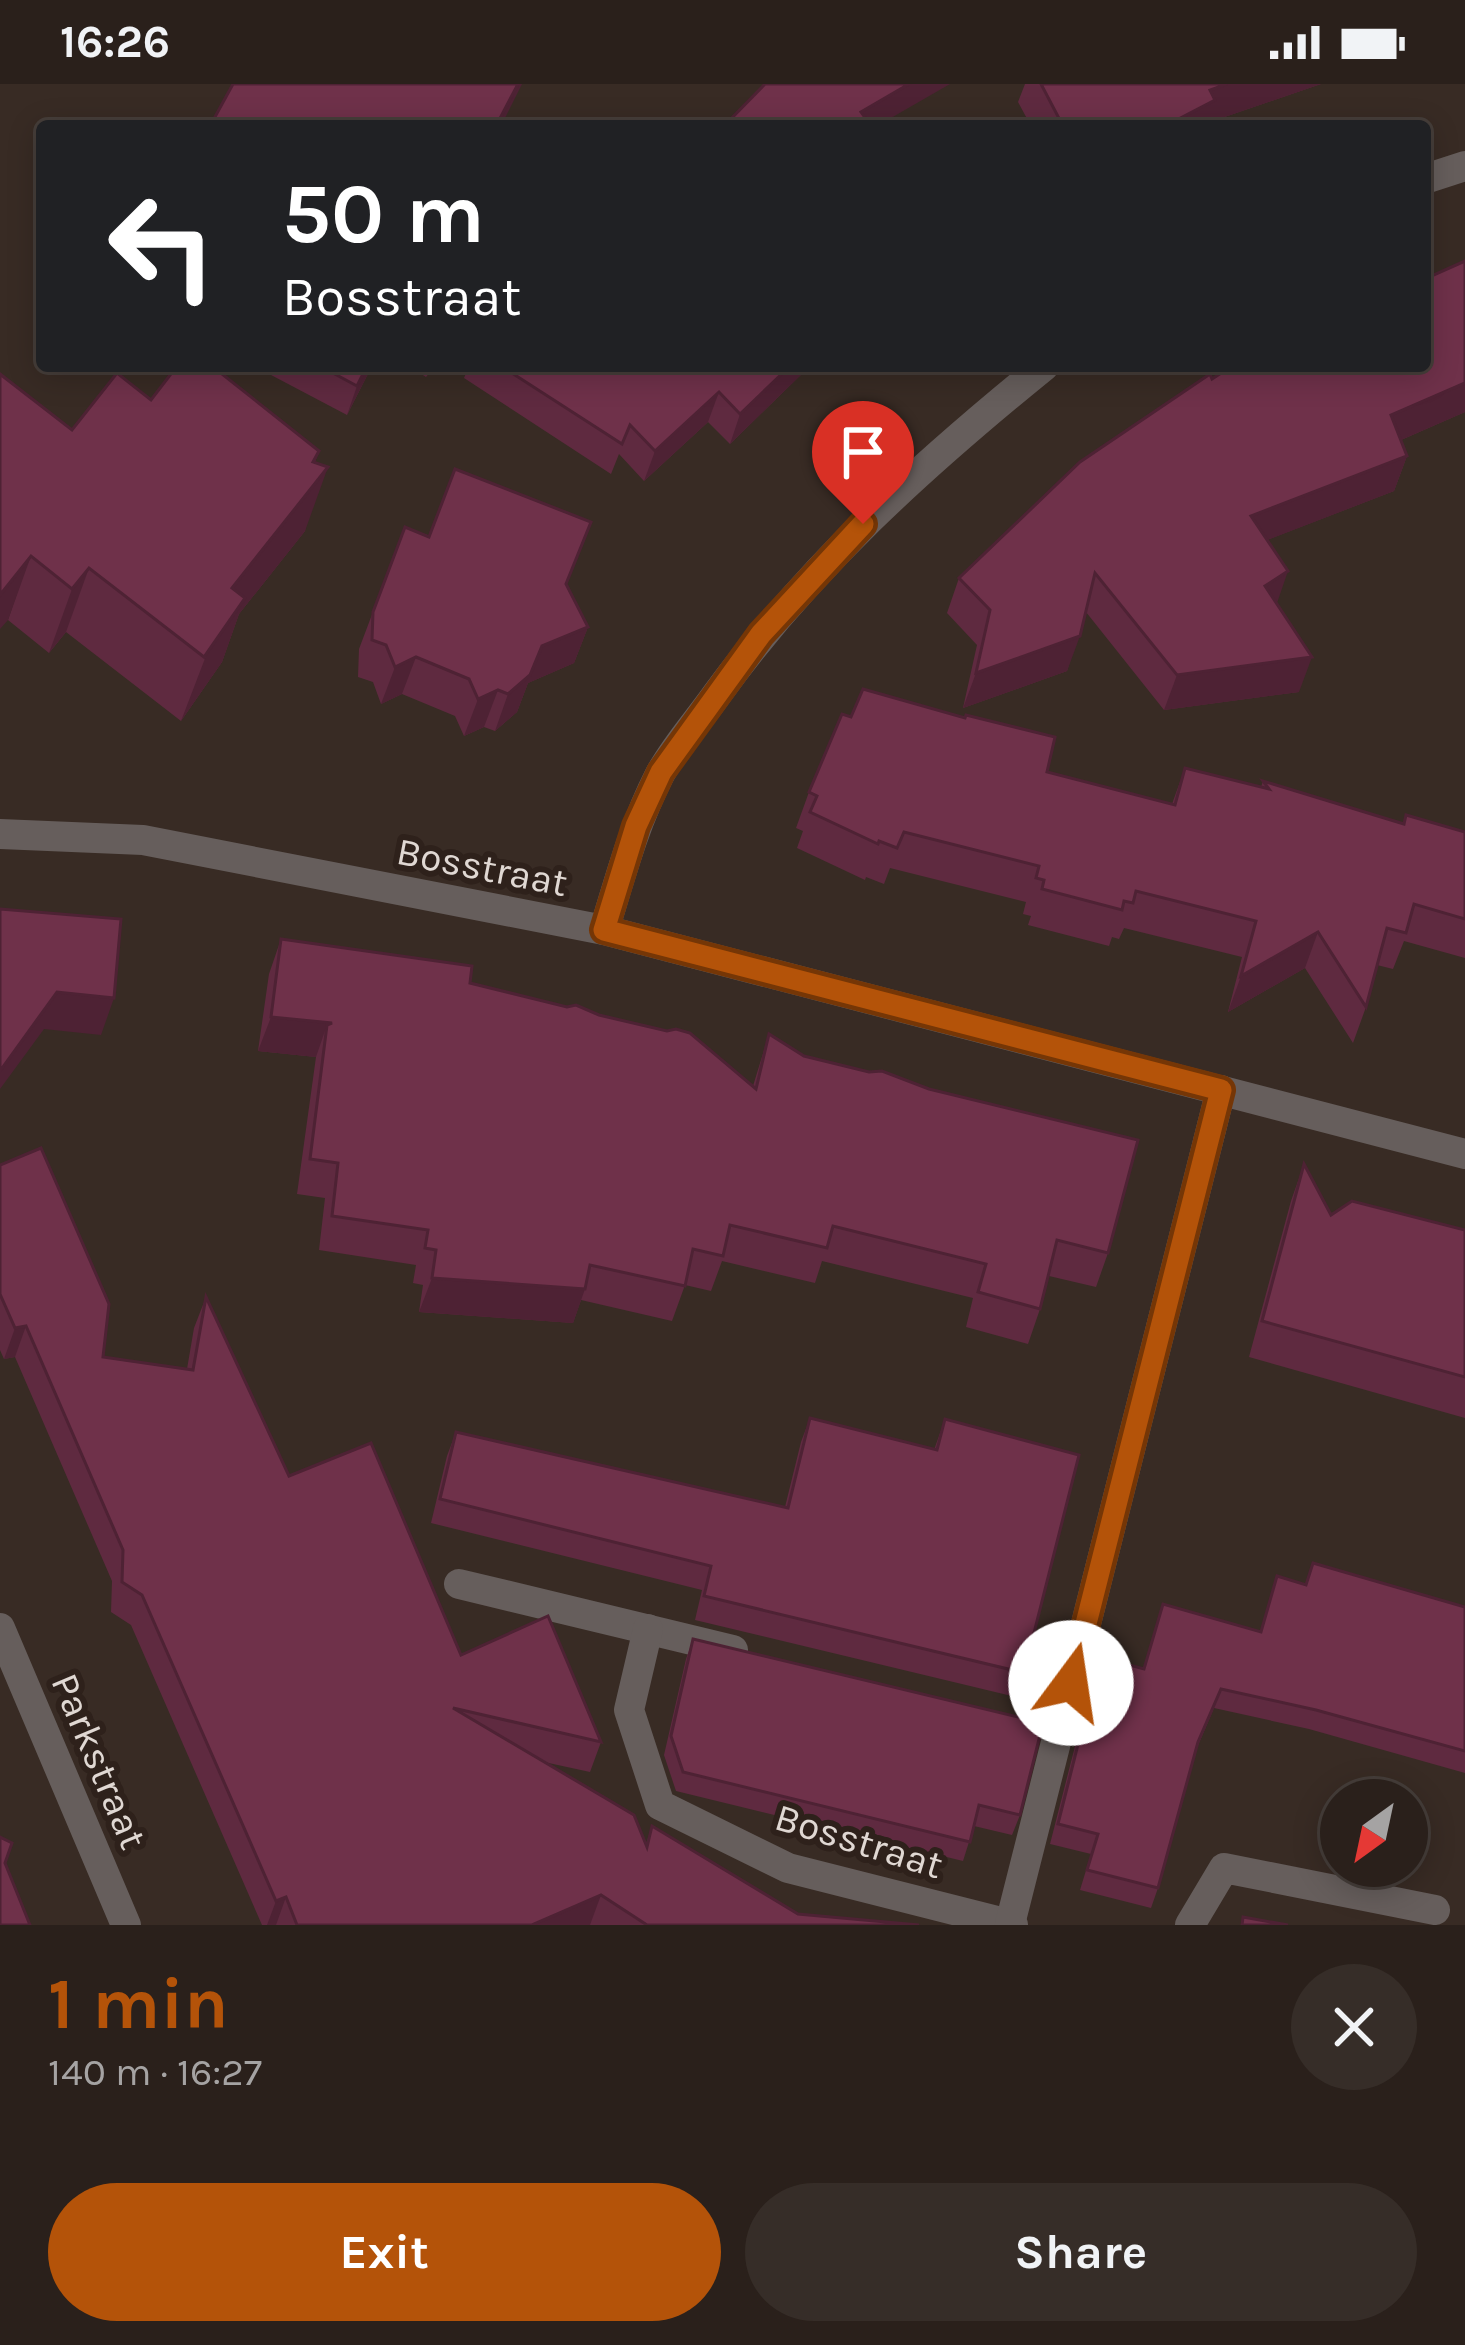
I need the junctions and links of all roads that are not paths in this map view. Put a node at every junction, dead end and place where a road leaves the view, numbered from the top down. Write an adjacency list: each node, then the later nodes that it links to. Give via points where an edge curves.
1 (1465, 166): 2 (street)
2 (1431, 177)
3 (1037, 372): 5 (street, via 834,551 761,634 661,772)
4 (0, 834): 5 (street, Bosstraat, via 143,840)
5 (604, 930): 6 (street, Bosstraat)
6 (1221, 1090): 7 (street, Bosstraat); 14 (street, Bosstraat, via 1048,1726)
7 (1465, 1154)
8 (459, 1584): 10 (street)
9 (0, 1628): 13 (street, Parkstraat)
10 (648, 1629): 11 (street); 14 (street, Bosstraat, via 629,1710 660,1805 788,1868)
11 (763, 1657)
12 (1435, 1910): 15 (street, via 1224,1868)
13 (126, 1925)
14 (1012, 1925)
15 (1190, 1925)

